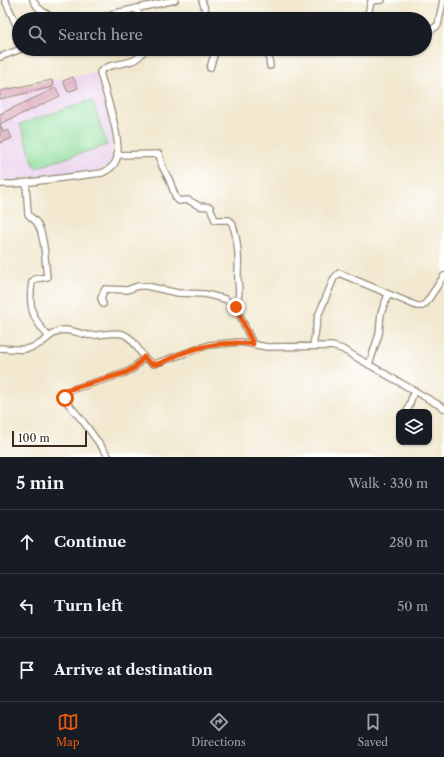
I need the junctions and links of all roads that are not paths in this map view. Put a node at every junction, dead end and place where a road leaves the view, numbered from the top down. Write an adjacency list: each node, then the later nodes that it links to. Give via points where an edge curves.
1 (5, 0): 13 (street)
2 (34, 0): 8 (street, via 37,9)
3 (175, 0): 7 (street)
4 (202, 0): 11 (street)
5 (382, 0): 12 (street, via 371,1)
6 (442, 0): 14 (street, via 438,25)
7 (137, 8): 9 (street); 10 (street)
8 (43, 12)
9 (123, 12)
10 (138, 12)
11 (206, 12)
12 (369, 12)
13 (12, 16)
14 (432, 30)
15 (12, 52): 19 (street)
16 (140, 56): 22 (street, via 132,62 108,66 100,72 116,134)
17 (214, 56): 21 (street)
18 (269, 56): 20 (street)
19 (0, 57)
20 (270, 66)
21 (210, 68)
22 (117, 155): 23 (street, via 112,167 102,173); 28 (street, via 159,154 179,201 188,200 198,206 210,207 215,220 231,221 240,262 240,292)
23 (26, 183): 24 (street); 29 (street, via 28,214 38,226 48,277 32,282 32,313 35,321)
24 (0, 184)
25 (444, 276): 26 (street, via 422,306)
26 (388, 295): 31 (street, via 342,274 336,275 318,316); 34 (street, via 381,313 380,328)
27 (103, 304): 28 (street, via 101,298 105,289 127,290 141,285 178,293 205,294 225,299)
28 (235, 306): 30 (street)
29 (49, 337): 32 (street, via 27,350); 33 (street, via 61,330 88,335 123,334 130,338)
30 (253, 344): 31 (street, via 267,347); 33 (street, via 240,342 209,345 181,353 157,364)
31 (313, 346): 34 (street, via 342,349)
32 (0, 348)
33 (144, 357): 38 (street, via 125,373 67,390 65,393 66,400)
34 (369, 365): 35 (street)
35 (414, 392): 36 (street); 37 (street)
36 (444, 408)
37 (408, 409)
38 (109, 457)

